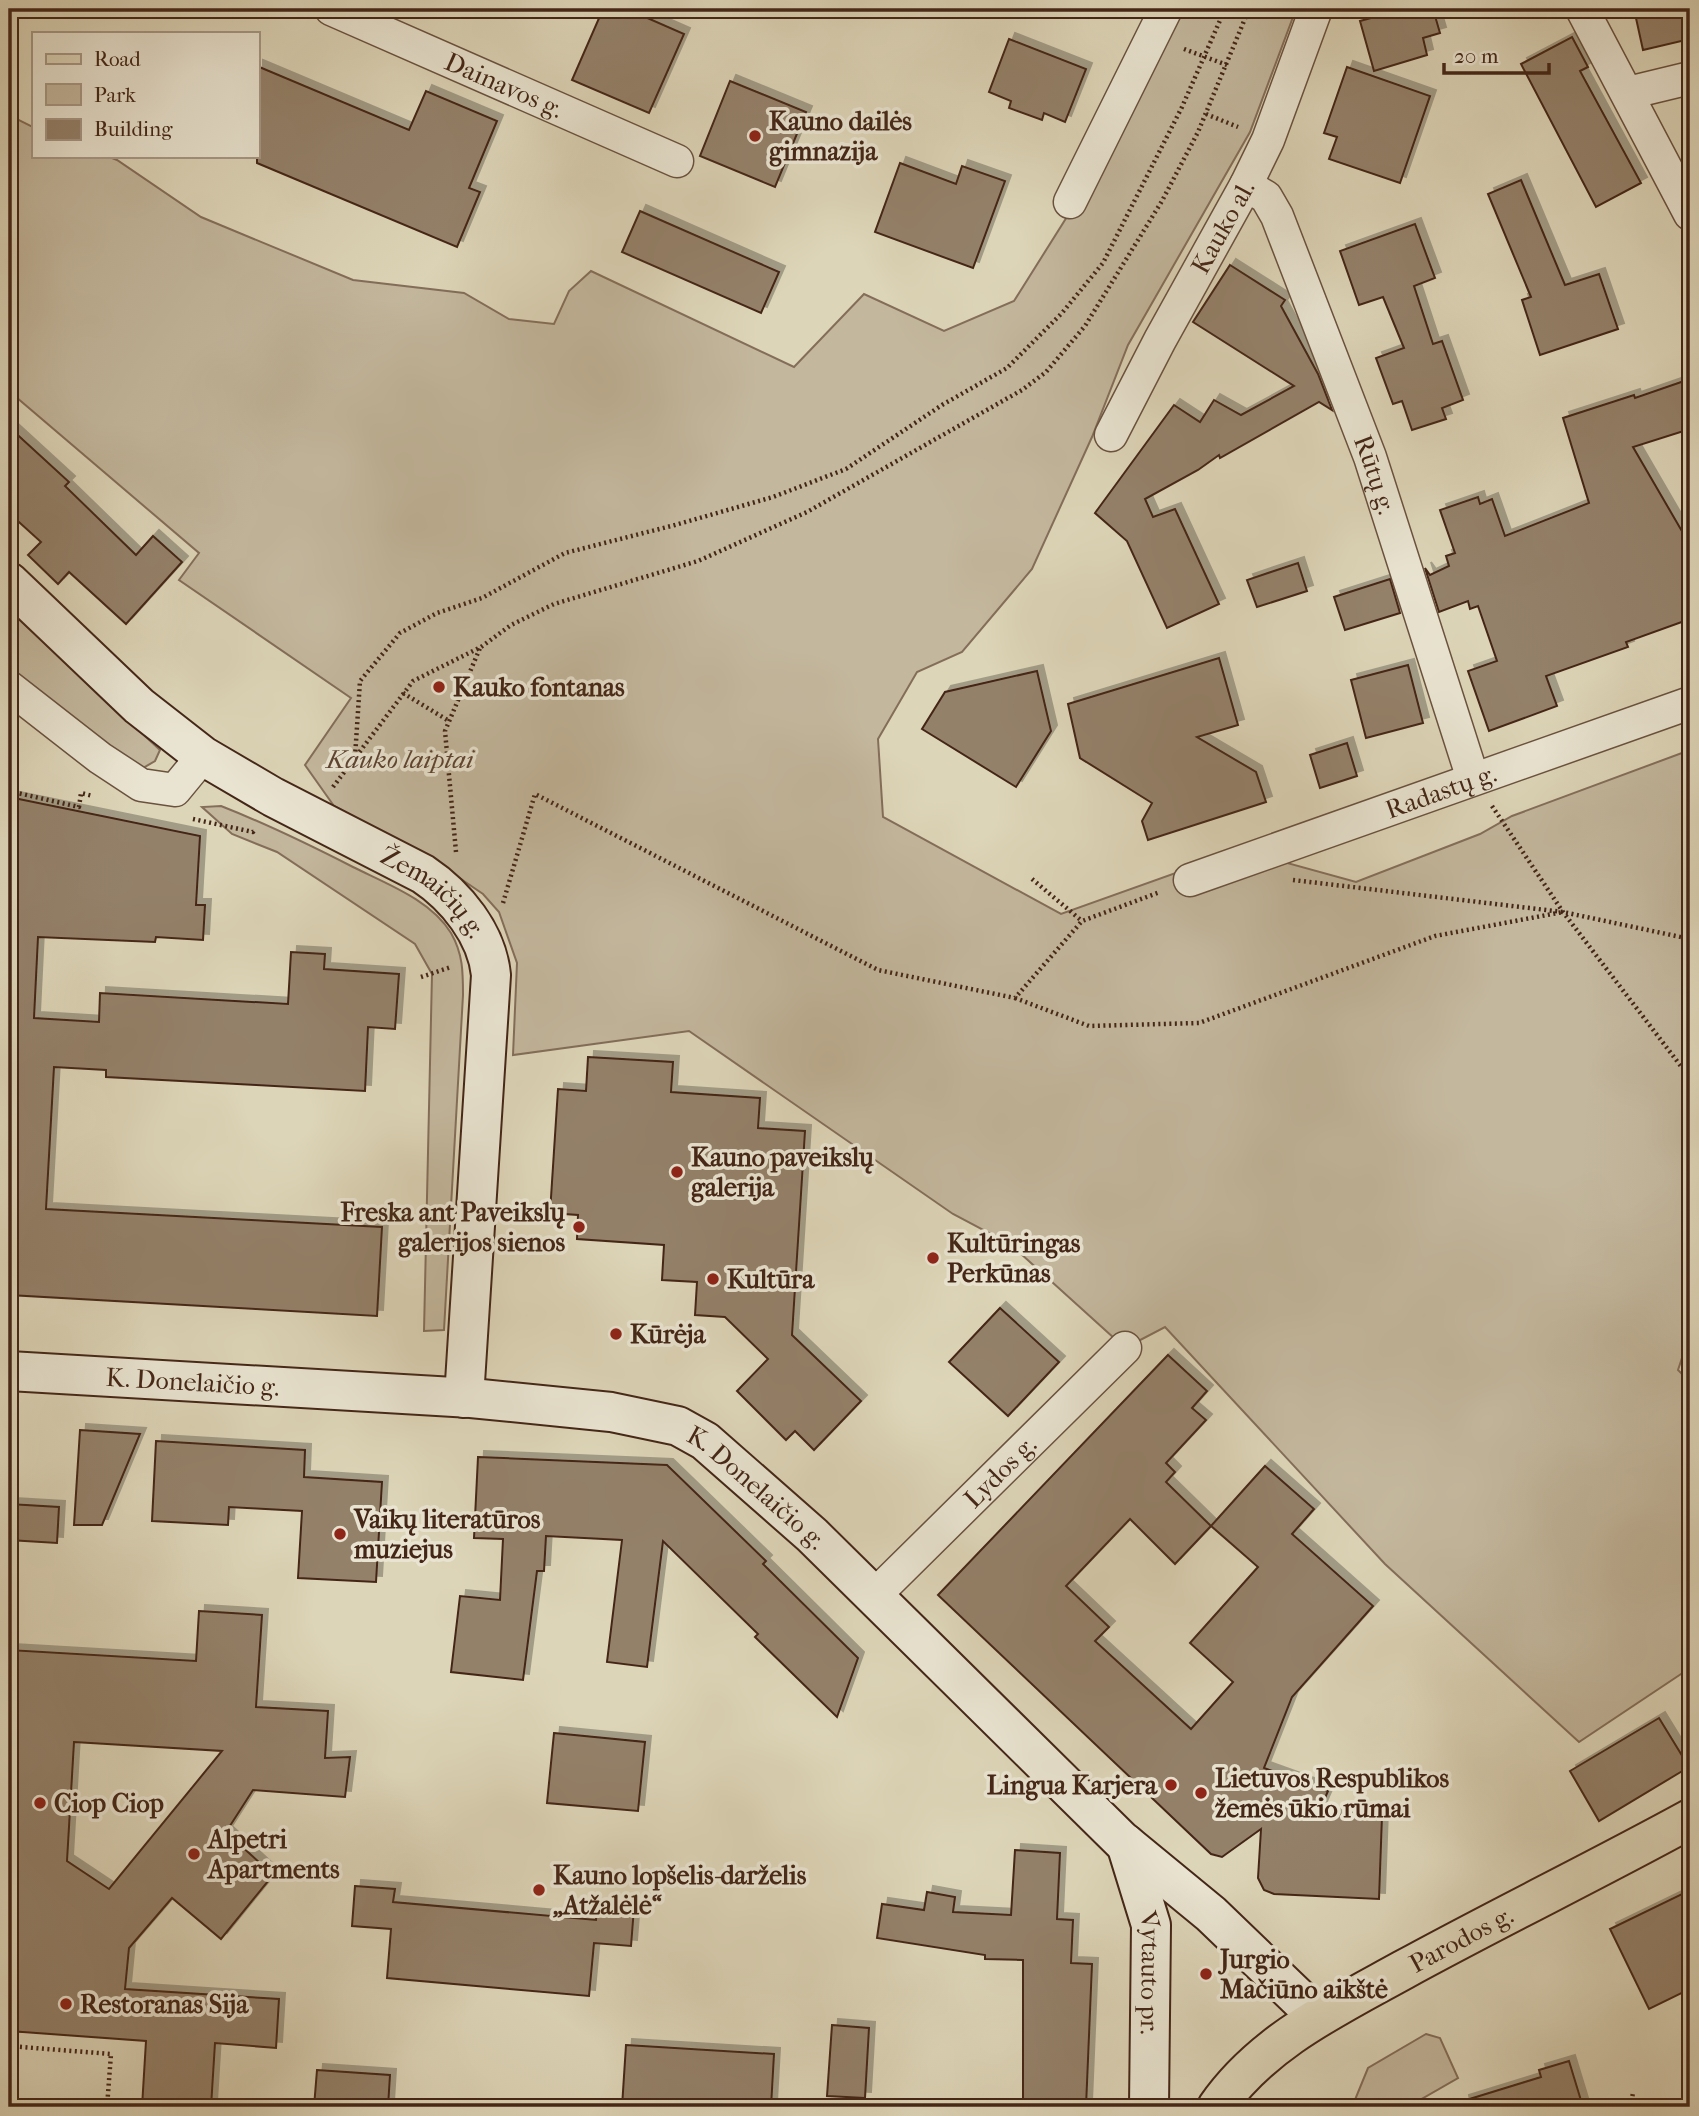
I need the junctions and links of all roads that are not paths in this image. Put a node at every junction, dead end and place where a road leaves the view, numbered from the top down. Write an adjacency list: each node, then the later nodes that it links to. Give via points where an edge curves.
1 (331, 9): 7 (street, Dainavos g.)
2 (1316, 9): 8 (street, Kauko al.)
3 (1582, 9): 6 (street)
4 (1160, 23): 9 (street)
5 (1690, 78): 6 (street)
6 (1628, 93): 10 (street)
7 (677, 161)
8 (1246, 186): 11 (street, Kauko al.); 16 (street, Rūtų g., via 1265,197 1277,216 1370,457)
9 (1070, 202)
10 (1690, 214)
11 (1111, 435)
12 (9, 582): 15 (street, Žemaičių g., via 139,706)
13 (9, 687): 15 (street, via 141,785 175,790)
14 (1690, 703): 16 (street, Radastų g.)
15 (204, 756): 20 (street, Žemaičių g., via 423,874 441,887 480,936 488,955 491,975)
16 (1473, 779): 17 (street, Radastų g.)
17 (1190, 880)
18 (1125, 1348): 21 (street, Lydos g.)
19 (9, 1371): 20 (street, K. Donelaičio g.)
20 (464, 1398): 21 (street, K. Donelaičio g., via 611,1412 677,1426 705,1441 747,1476)
21 (874, 1596): 23 (street, K. Donelaičio g.)
22 (1690, 1819): 24 (main road, Parodos g.)
23 (1126, 1844): 24 (street, K. Donelaičio g., via 1211,1914); 25 (street, Vytauto pr., via 1151,1925)
24 (1318, 2017): 26 (main road, Parodos g., via 1273,2047)
25 (1150, 2107)
26 (1217, 2107)

